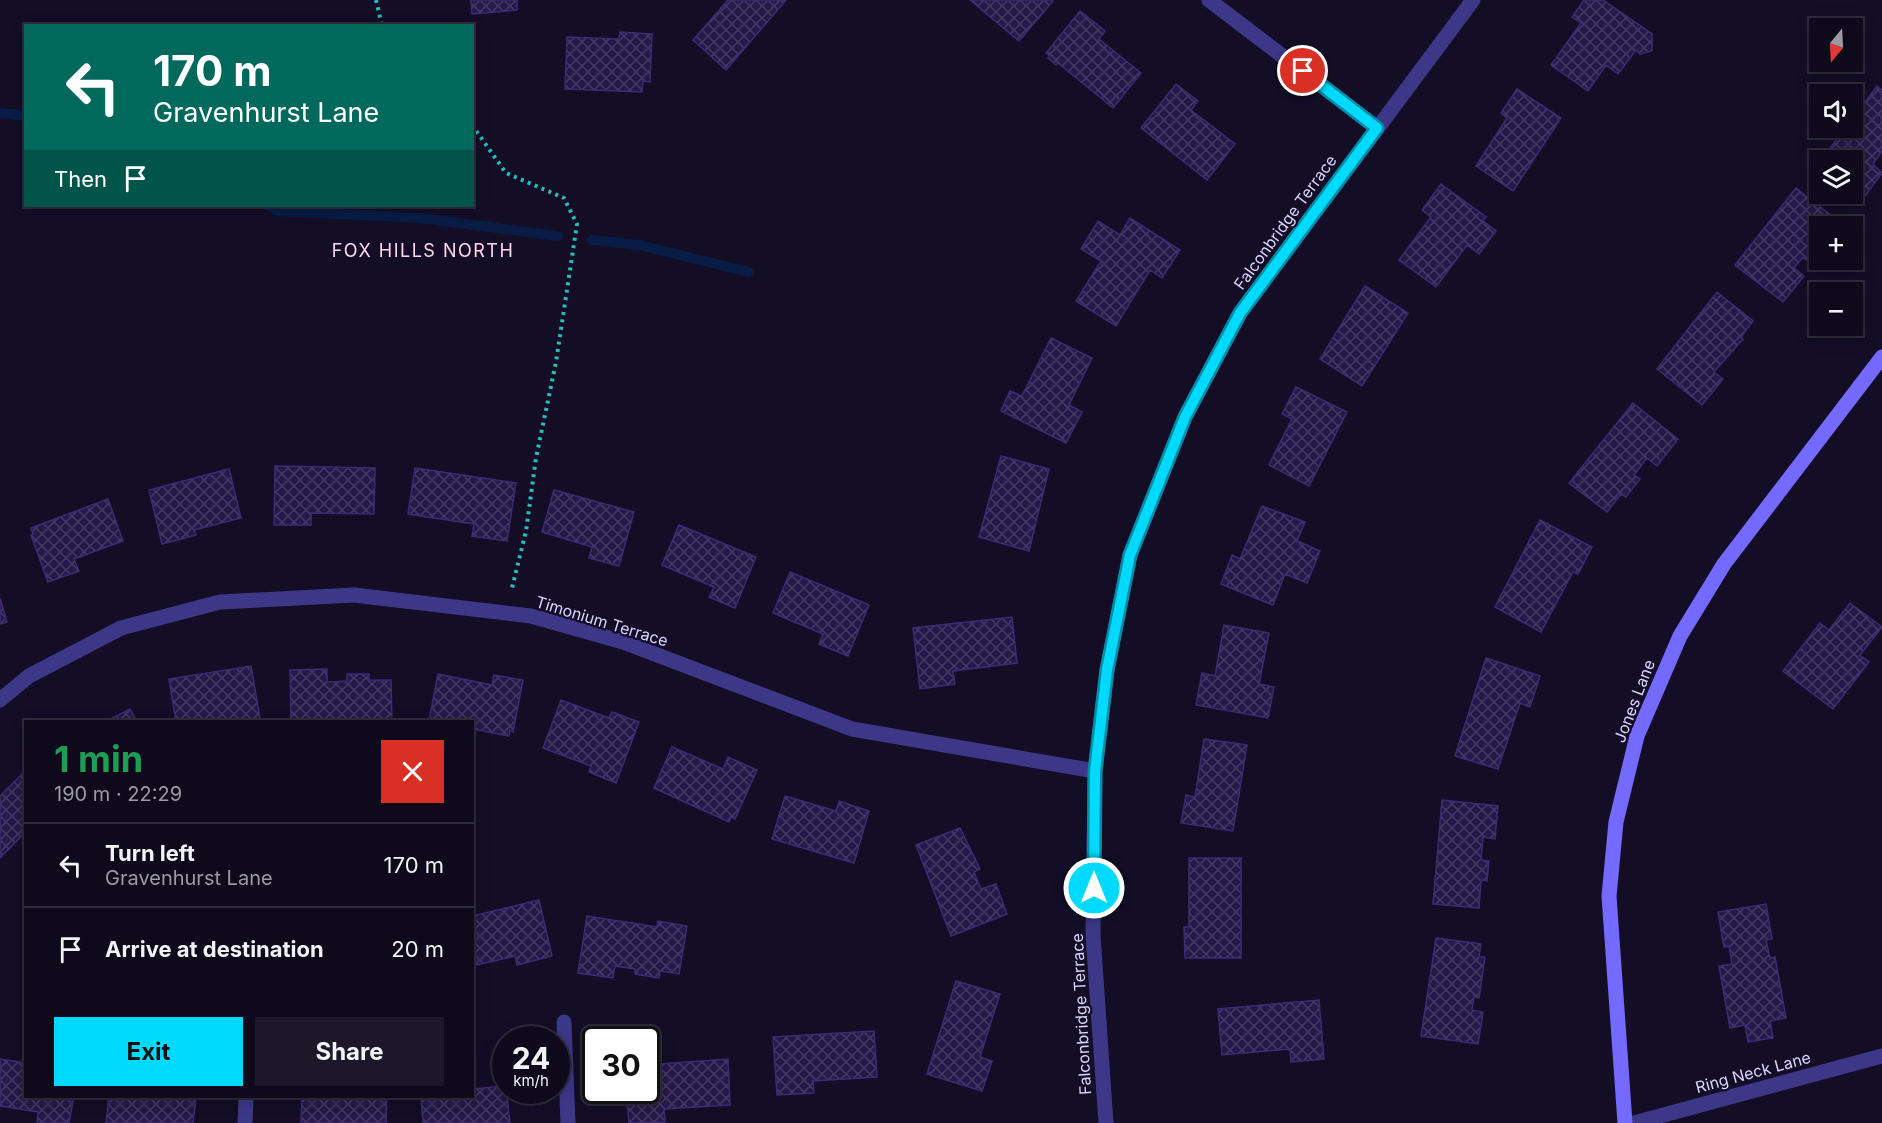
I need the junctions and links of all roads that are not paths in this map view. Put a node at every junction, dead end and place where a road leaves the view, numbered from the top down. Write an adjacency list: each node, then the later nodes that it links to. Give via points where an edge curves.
1 (1209, 0): 3 (street)
2 (1473, 0): 3 (street, Falconbridge Terrace)
3 (1377, 128): 6 (street, Falconbridge Terrace, via 1240,313 1185,417 1130,555 1107,670)
4 (1882, 357): 13 (street, Jones Lane, via 1724,564 1680,636 1637,735 1616,822 1609,896)
5 (0, 700): 6 (street, Timonium Terrace, via 29,676 121,628 220,602 354,595 531,616 623,642 852,729)
6 (1095, 771): 12 (street, Falconbridge Terrace, via 1094,935)
7 (564, 1022): 11 (street)
8 (1882, 1056): 14 (street, Ring Neck Lane)
9 (246, 1098): 10 (street)
10 (245, 1123)
11 (568, 1123)
12 (1106, 1123)
13 (1624, 1123)
14 (1634, 1123)

